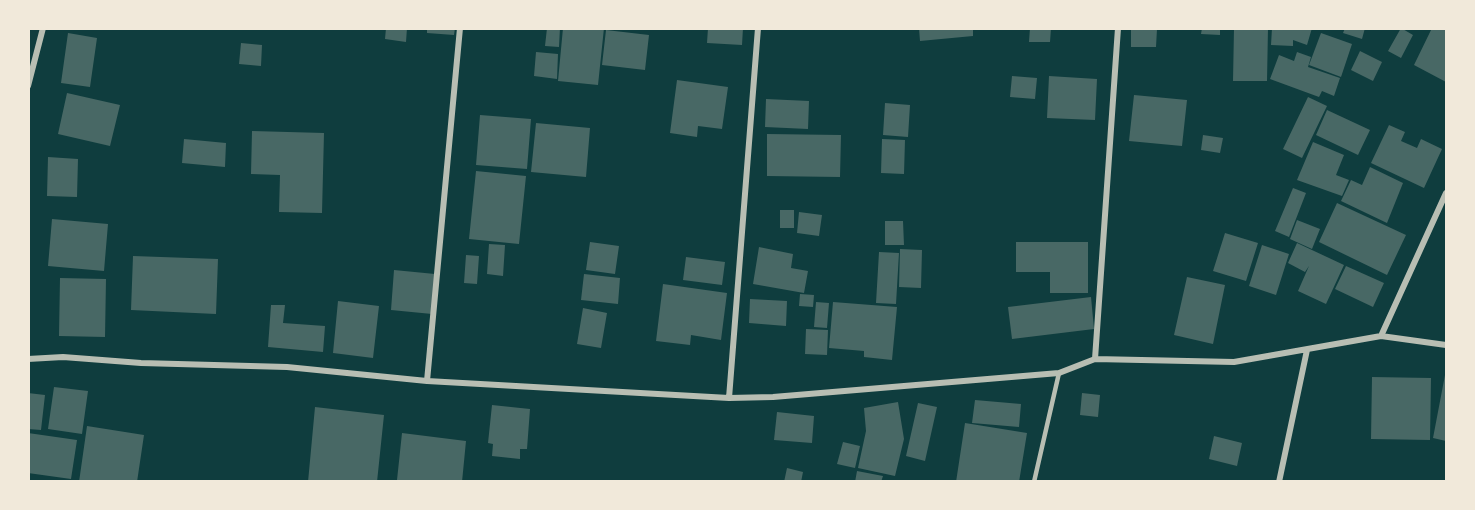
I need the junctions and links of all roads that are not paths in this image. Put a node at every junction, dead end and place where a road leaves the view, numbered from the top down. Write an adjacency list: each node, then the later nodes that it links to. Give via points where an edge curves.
1 (43, 28): 5 (street)
2 (460, 28): 13 (street)
3 (758, 28): 14 (street)
4 (1118, 28): 11 (street)
5 (28, 86)
6 (1446, 193): 7 (street)
7 (1381, 336): 8 (street); 9 (street)
8 (1446, 345)
9 (1307, 350): 11 (street, via 1234,362); 16 (street)
10 (28, 359): 13 (street, via 63,357 286,368)
11 (1095, 359): 12 (street)
12 (1059, 373): 14 (street); 15 (lane)
13 (427, 381): 14 (street)
14 (729, 398)
15 (1034, 482)
16 (1279, 482)

